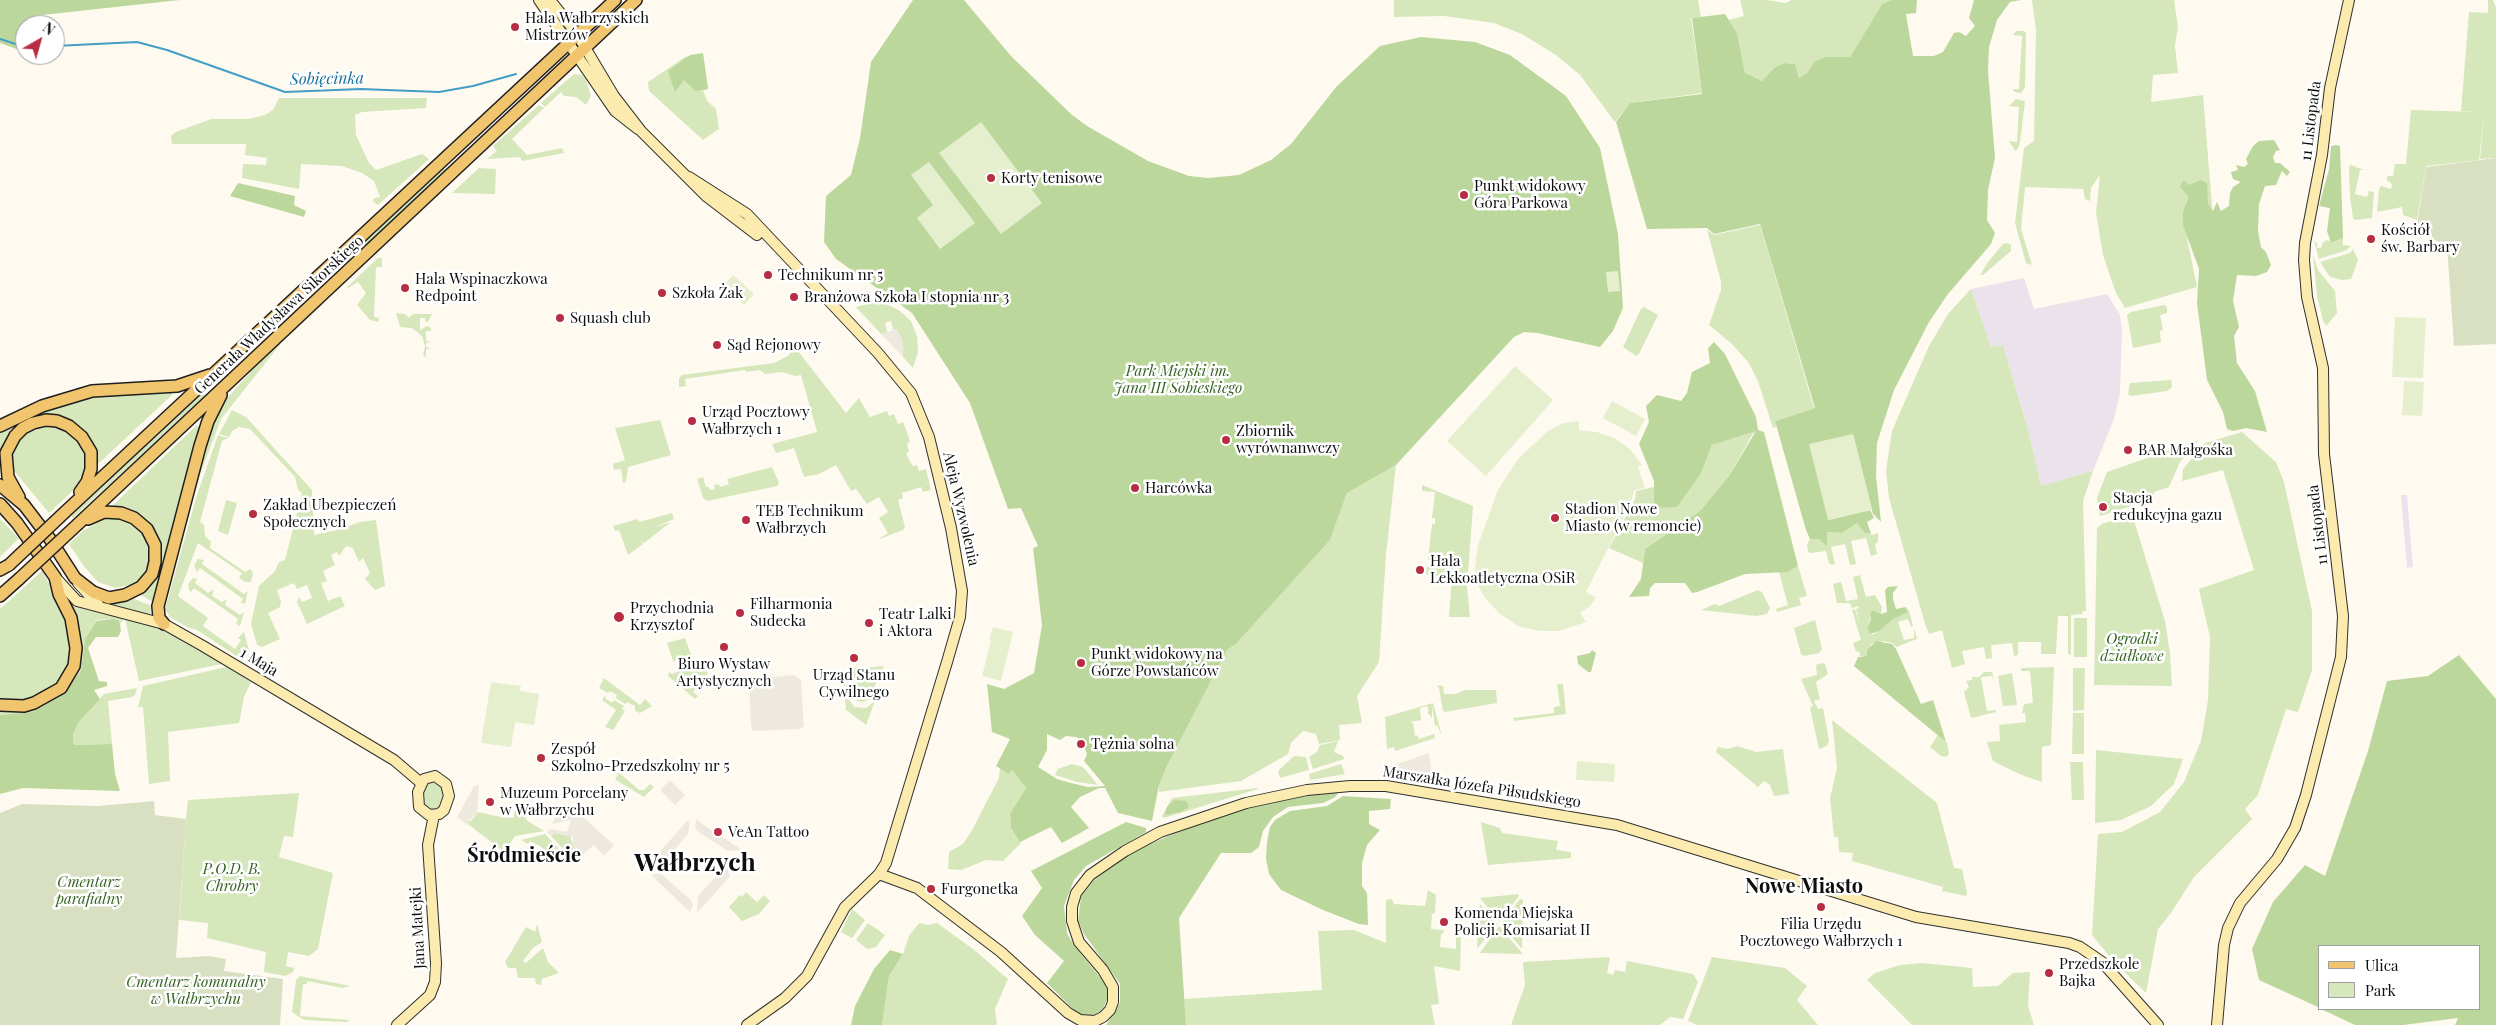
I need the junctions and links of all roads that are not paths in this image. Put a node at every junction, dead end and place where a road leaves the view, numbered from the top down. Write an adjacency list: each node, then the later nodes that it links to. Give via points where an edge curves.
1 (539, 0): 6 (street)
2 (550, 0): 6 (street)
3 (614, 0): 6 (main road, Generała Władysława Sikorskiego)
4 (636, 0): 7 (main road, Generała Władysława Sikorskiego)
5 (2349, 0): 32 (street, 11 Listopada, via 2330,88 2304,260 2307,297 2323,368 2324,454 2342,602 2342,647 2298,821 2281,853 2240,903 2228,928)
6 (573, 37): 7 (street, Aleja Wyzwolenia); 8 (main road, Generała Władysława Sikorskiego)
7 (581, 50): 10 (main road, Generała Władysława Sikorskiego); 28 (street, Aleja Wyzwolenia, via 641,131 706,196 737,212 878,354 911,393 929,437 959,565 960,617 893,841)
8 (218, 372): 9 (main road, Generała Władysława Sikorskiego); 11 (main road, via 177,386 92,391 42,406)
9 (206, 383): 10 (main road); 15 (main road, Generała Władysława Sikorskiego)
10 (221, 391): 18 (main road, Generała Władysława Sikorskiego); 24 (main road, via 208,421 158,606)
11 (0, 426)
12 (0, 485): 14 (main road)
13 (0, 504): 17 (main road, 1 Maja)
14 (24, 505): 15 (main road, via 8,477 6,453 23,428 39,421 57,421 76,431 91,452 92,469 87,482); 21 (main road)
15 (66, 512): 19 (main road, Generała Władysława Sikorskiego, bridge)
16 (0, 514): 17 (main road)
17 (17, 523): 20 (main road, 1 Maja)
18 (78, 524): 21 (main road, via 104,512 121,513 134,518 147,529 156,554 152,574 147,581 125,595 101,596); 22 (main road, Generała Władysława Sikorskiego, bridge)
19 (3, 570)
20 (55, 577): 23 (street, 1 Maja, via 77,601); 25 (main road, via 74,630 76,648 72,672 61,688 43,699 24,706)
21 (75, 578): 23 (street)
22 (0, 596)
23 (101, 608): 24 (street, 1 Maja)
24 (164, 624): 26 (street, 1 Maja, via 409,766)
25 (0, 705)
26 (424, 780): 27 (street, via 418,801); 27 (street, via 435,776 443,779 448,789 446,807 439,814)
27 (429, 814): 29 (street, Jana Matejki, via 424,831 428,845 436,973 434,989)
28 (879, 874): 30 (street, via 845,907 808,976 785,998); 31 (street, Marszałka Józefa Piłsudskiego, via 917,888 1002,952 1068,1013 1080,1020 1095,1021 1110,1010 1113,987 1079,942 1072,921 1076,893 1090,875 1160,832 1246,803 1314,789 1386,786 1617,825 1916,917 2068,943 2102,962)
29 (397, 1025)
30 (747, 1025)
31 (2158, 1025)
32 (2217, 1025)

